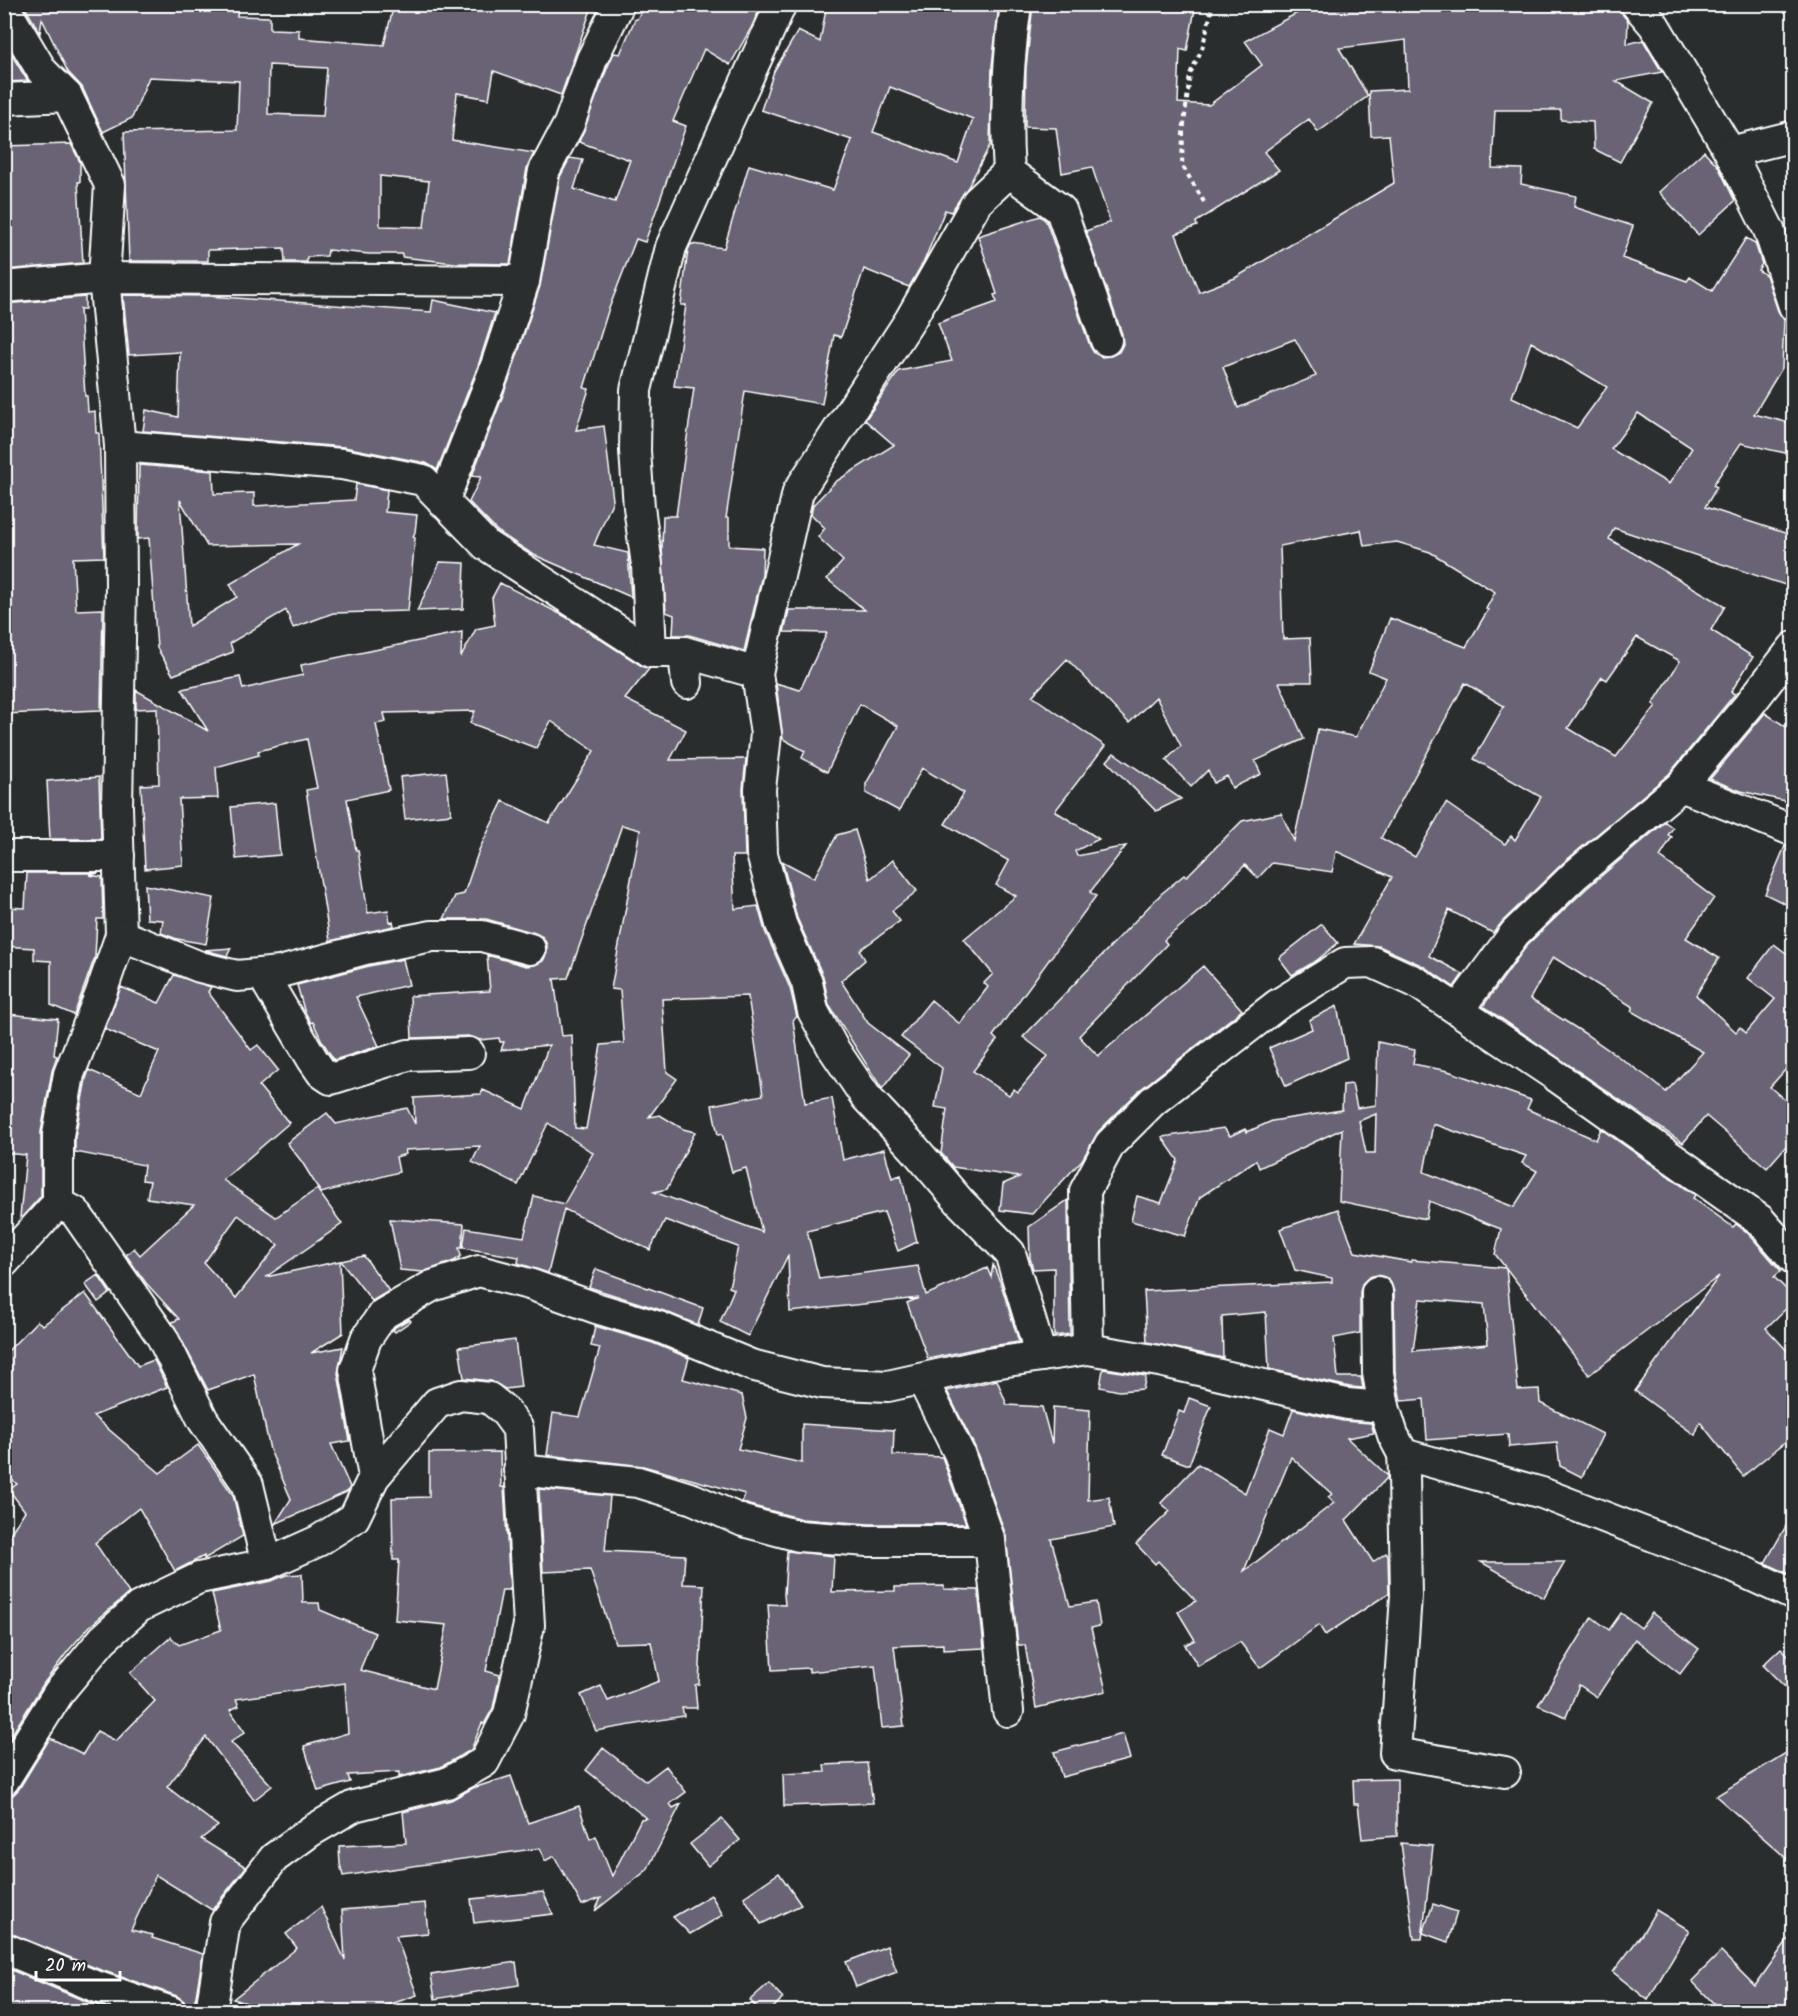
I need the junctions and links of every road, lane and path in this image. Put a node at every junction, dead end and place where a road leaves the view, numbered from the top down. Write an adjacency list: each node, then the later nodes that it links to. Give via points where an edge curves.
1 (5, 4): 7 (street, via 42,71)
2 (619, 4): 14 (street, via 592,59 570,123 544,171)
3 (782, 4): 21 (street, via 671,247 636,390 635,451)
4 (1016, 4): 11 (street, via 1006,129)
5 (1213, 4): 12 (path, via 1202,49 1190,74 1183,133 1182,165)
6 (1636, 4): 10 (street, via 1654,25)
7 (67, 96): 8 (street); 13 (street, via 110,185)
8 (4, 99)
9 (1794, 136): 10 (street)
10 (1730, 152): 16 (street, via 1769,230)
11 (1009, 172): 17 (street, via 1061,210); 23 (street, via 977,202 910,320 798,492)
12 (1204, 202)
13 (104, 278): 14 (street); 15 (street); 18 (street)
14 (524, 281): 19 (street)
15 (4, 287)
16 (1794, 306)
17 (1106, 340)
18 (120, 446): 19 (street, via 342,464 423,480); 28 (street)
19 (444, 502): 21 (street, via 486,545)
20 (1794, 647): 25 (street)
21 (651, 652): 22 (street)
22 (684, 652): 23 (street); 24 (street)
23 (757, 673): 39 (street, via 766,734 760,789 762,854 781,924 807,983 813,1011 866,1097 1010,1253)
24 (687, 683)
25 (1681, 786): 26 (street); 32 (street, via 1575,874 1515,933)
26 (1794, 831)
27 (4, 856): 28 (street)
28 (119, 856): 29 (street)
29 (121, 935): 31 (street, via 200,967 237,976); 34 (street, via 69,1074 58,1135)
30 (530, 949): 31 (street, via 482,936 432,936)
31 (262, 974): 33 (street, via 313,1060 331,1079 408,1055)
32 (1458, 1010): 35 (street, via 1760,1220); 38 (street, via 1416,982 1372,962 1345,963 1277,1005 1153,1101 1110,1144 1085,1191)
33 (468, 1053)
34 (58, 1203): 36 (street); 46 (street, via 75,1212 162,1337 203,1420 248,1485)
35 (1794, 1259)
36 (4, 1262)
37 (1377, 1292): 41 (street, via 1378,1372)
38 (1088, 1348): 39 (street); 41 (street, via 1347,1404)
39 (1041, 1356): 40 (street)
40 (922, 1379): 44 (street, via 888,1386 822,1383 751,1365 659,1327 479,1271 432,1286 383,1314 366,1339 356,1370); 45 (street, via 958,1453)
41 (1384, 1407): 42 (street)
42 (1403, 1454): 47 (street, via 1542,1493); 49 (street, via 1406,1596 1395,1753)
43 (519, 1470): 44 (street, via 518,1429 504,1410 489,1398 461,1395 437,1403); 45 (street, via 638,1482 693,1499 743,1521 799,1536 868,1541); 53 (street, via 529,1625 509,1714 484,1761 447,1783 354,1806 274,1858 225,1922)
44 (374, 1477): 46 (street, via 354,1518 318,1541)
45 (990, 1541): 48 (street)
46 (267, 1564): 50 (street, via 199,1578 139,1607 103,1639 59,1692)
47 (1794, 1594)
48 (1008, 1711)
49 (1505, 1772)
50 (4, 1780)
51 (4, 1948): 52 (street, via 92,1985)
52 (171, 2012)
53 (211, 2012)

